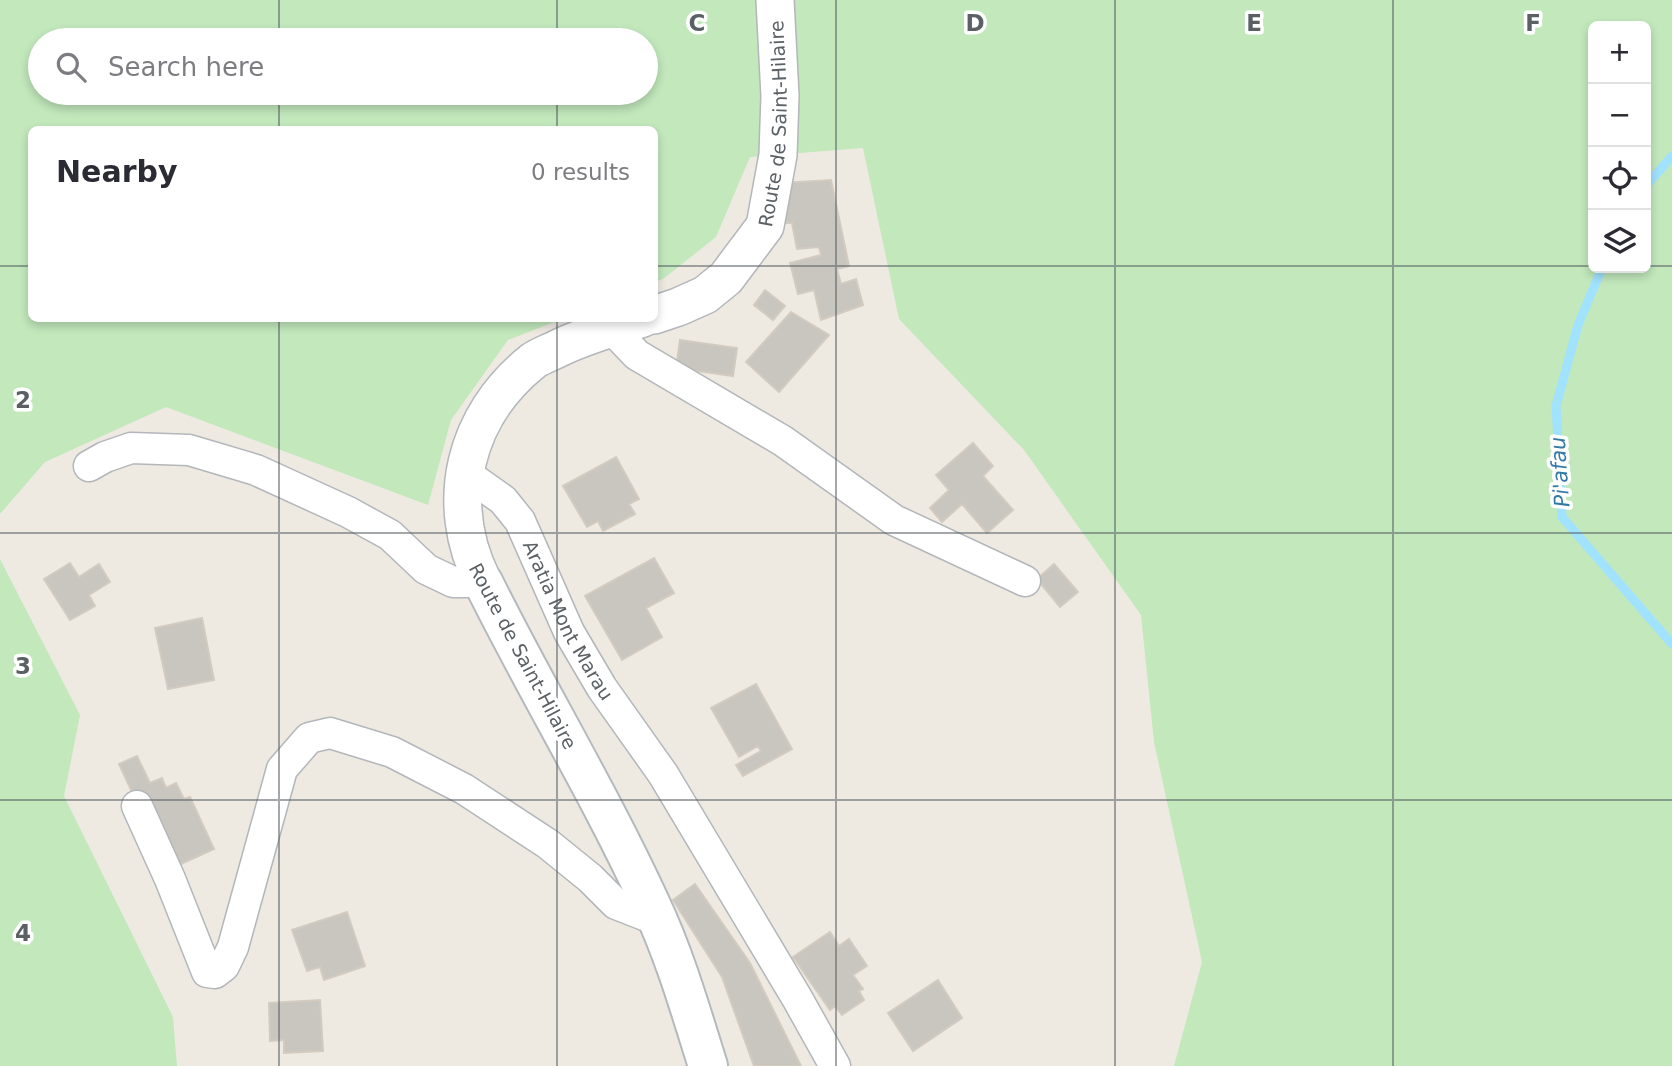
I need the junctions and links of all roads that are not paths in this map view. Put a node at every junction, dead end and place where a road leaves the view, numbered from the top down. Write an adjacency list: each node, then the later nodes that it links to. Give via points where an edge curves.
1 (775, 0): 2 (street, Route de Saint-Hilaire, via 778,155 765,226 726,278 705,295)
2 (658, 314)
3 (627, 323): 5 (street, Route de Saint-Hilaire, via 587,334 535,360 495,398 469,452); 6 (street, via 637,355 783,441 894,520)
4 (89, 466): 7 (street, via 131,448 189,450 256,470 348,512 390,535 426,569 453,582)
5 (465, 473): 7 (street, Route de Saint-Hilaire, via 461,504 471,560); 11 (street, Aratia Mont Marau, via 503,500 520,521 569,632 601,688 663,775)
6 (1025, 581)
7 (483, 582): 9 (main road, Route de Saint-Hilaire, via 599,798)
8 (137, 806): 9 (street, via 207,972 215,973 224,966 233,947 282,769 309,738 331,733 392,751 464,789 548,844 616,904)
9 (657, 920): 10 (main road, Route de Saint-Hilaire)
10 (708, 1066)
11 (835, 1066)

